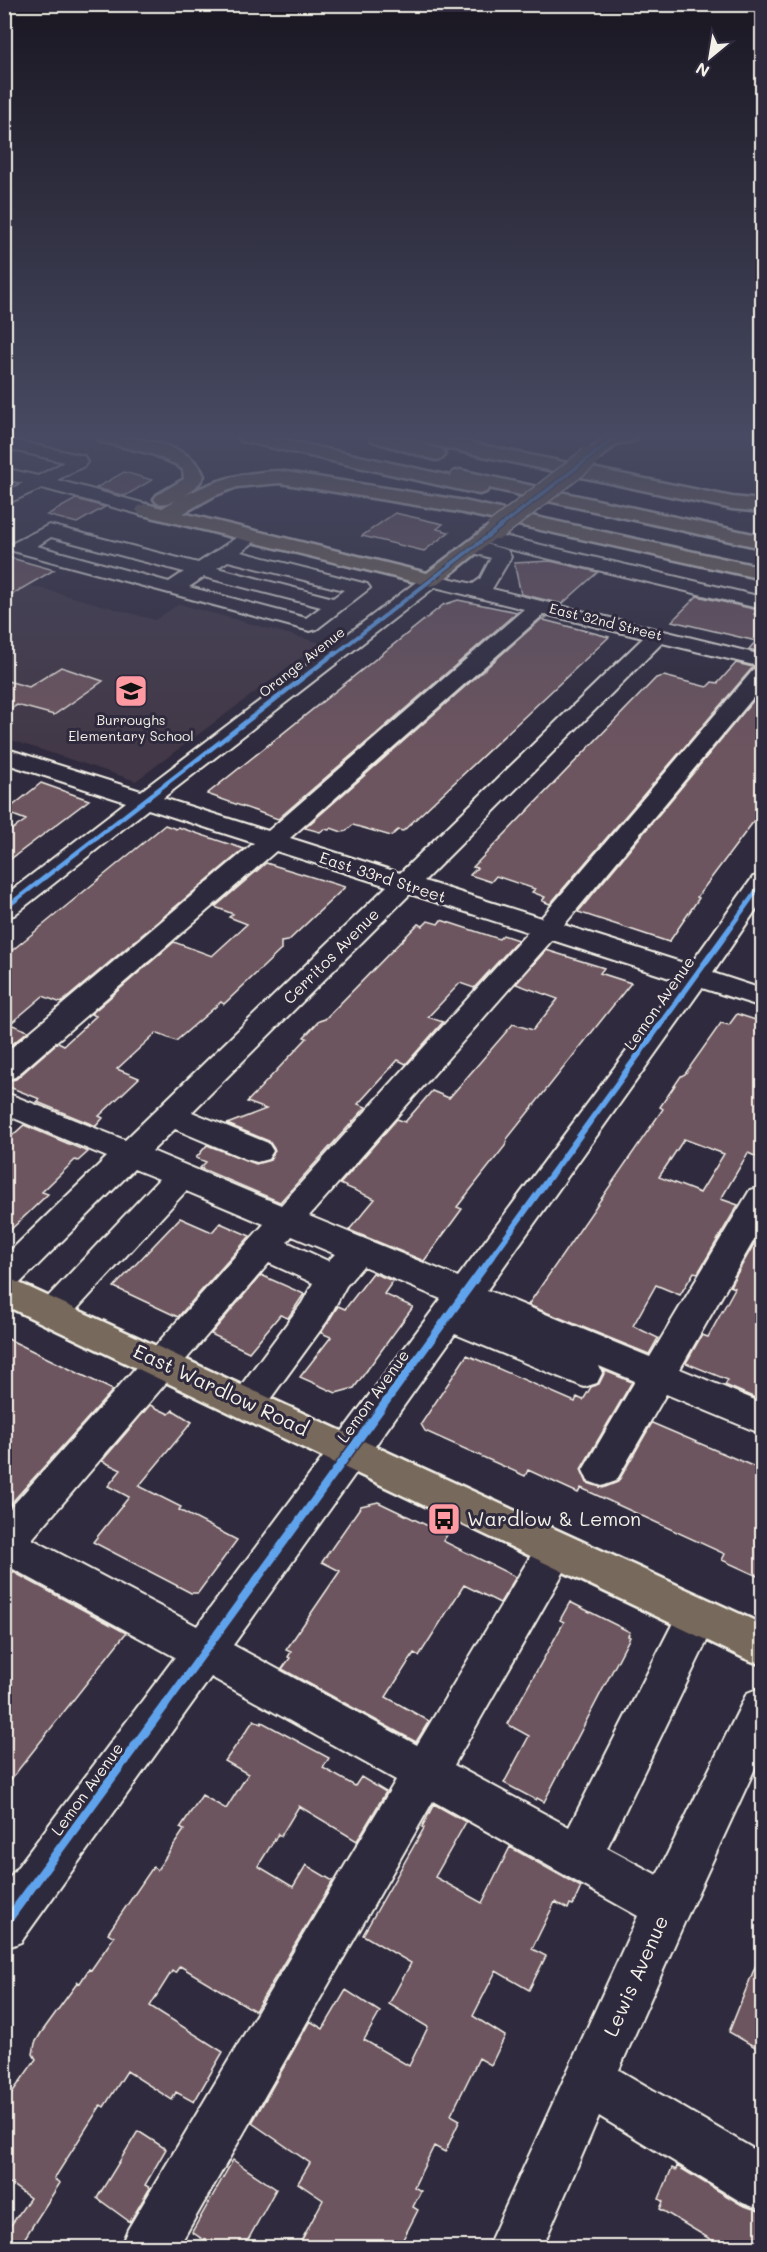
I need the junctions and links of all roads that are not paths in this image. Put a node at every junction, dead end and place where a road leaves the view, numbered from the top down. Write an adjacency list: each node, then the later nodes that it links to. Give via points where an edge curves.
1 (30, 542): 17 (street, via 20,548)
2 (92, 542): 14 (street)
3 (243, 542): 12 (street)
4 (277, 542): 16 (main road, East 32nd Street)
5 (481, 542): 16 (main road, Orange Avenue)
6 (490, 542): 18 (street, via 501,557 488,582)
7 (503, 542): 19 (street)
8 (622, 542): 15 (main road)
9 (668, 542): 13 (main road)
10 (726, 542): 11 (main road)
11 (762, 550)
12 (226, 554): 14 (street); 20 (street, via 360,588)
13 (762, 566)
14 (201, 570): 17 (street); 20 (street)
15 (762, 573)
16 (430, 580): 18 (street, East 32nd Street); 28 (street, Orange Avenue)
17 (172, 589): 20 (street, via 310,625)
18 (477, 591): 21 (street, East 32nd Street)
19 (762, 603)
20 (337, 605)
21 (540, 606): 22 (street, East 32nd Street); 29 (street)
22 (658, 635): 23 (street, East 32nd Street); 31 (street, Cerritos Avenue)
23 (762, 661)
24 (762, 674): 33 (street)
25 (4, 755): 26 (street, East 33rd Street)
26 (29, 763): 27 (street); 28 (street, East 33rd Street)
27 (4, 780)
28 (145, 800): 29 (street, East 33rd Street); 32 (street, Orange Avenue)
29 (273, 840): 31 (street, East 33rd Street); 36 (street)
30 (762, 883): 34 (street, Lemon Avenue)
31 (405, 884): 33 (street, East 33rd Street); 38 (street, Cerritos Avenue)
32 (4, 909)
33 (546, 929): 34 (street, East 33rd Street); 43 (street)
34 (695, 977): 35 (street, East 33rd Street); 48 (street, Lemon Avenue)
35 (762, 998)
36 (4, 1071)
37 (4, 1102): 40 (street)
38 (171, 1114): 39 (street); 40 (street, Cerritos Avenue)
39 (257, 1151)
40 (129, 1155): 41 (street); 45 (street, Cerritos Avenue)
41 (180, 1177): 43 (street); 49 (street)
42 (762, 1198): 52 (street)
43 (275, 1234): 44 (street); 46 (street); 50 (street)
44 (358, 1252): 46 (street); 48 (street)
45 (4, 1278)
46 (333, 1278): 53 (street, via 315,1312)
47 (4, 1289): 49 (main road, East Wardlow Road)
48 (456, 1305): 51 (street); 52 (street); 55 (street, Lemon Avenue)
49 (54, 1312): 50 (main road, East Wardlow Road)
50 (163, 1364): 53 (main road, East Wardlow Road); 60 (street, via 4,1544)
51 (584, 1373)
52 (657, 1375): 54 (street); 56 (street)
53 (247, 1403): 55 (main road, East Wardlow Road)
54 (762, 1419)
55 (351, 1451): 57 (main road, East Wardlow Road); 60 (street, Lemon Avenue)
56 (602, 1470)
57 (556, 1549): 58 (main road, East Wardlow Road); 62 (street)
58 (698, 1616): 59 (main road, East Wardlow Road); 63 (street)
59 (762, 1645)
60 (204, 1651): 62 (street); 65 (street, Lemon Avenue)
61 (762, 1707): 64 (street, Lewis Avenue)
62 (425, 1773): 63 (street); 68 (street)
63 (578, 1857): 64 (street)
64 (668, 1906): 66 (street, Lewis Avenue)
65 (4, 1924)
66 (589, 2081): 67 (street); 69 (street, Lewis Avenue)
67 (762, 2184)
68 (147, 2247)
69 (514, 2247)

